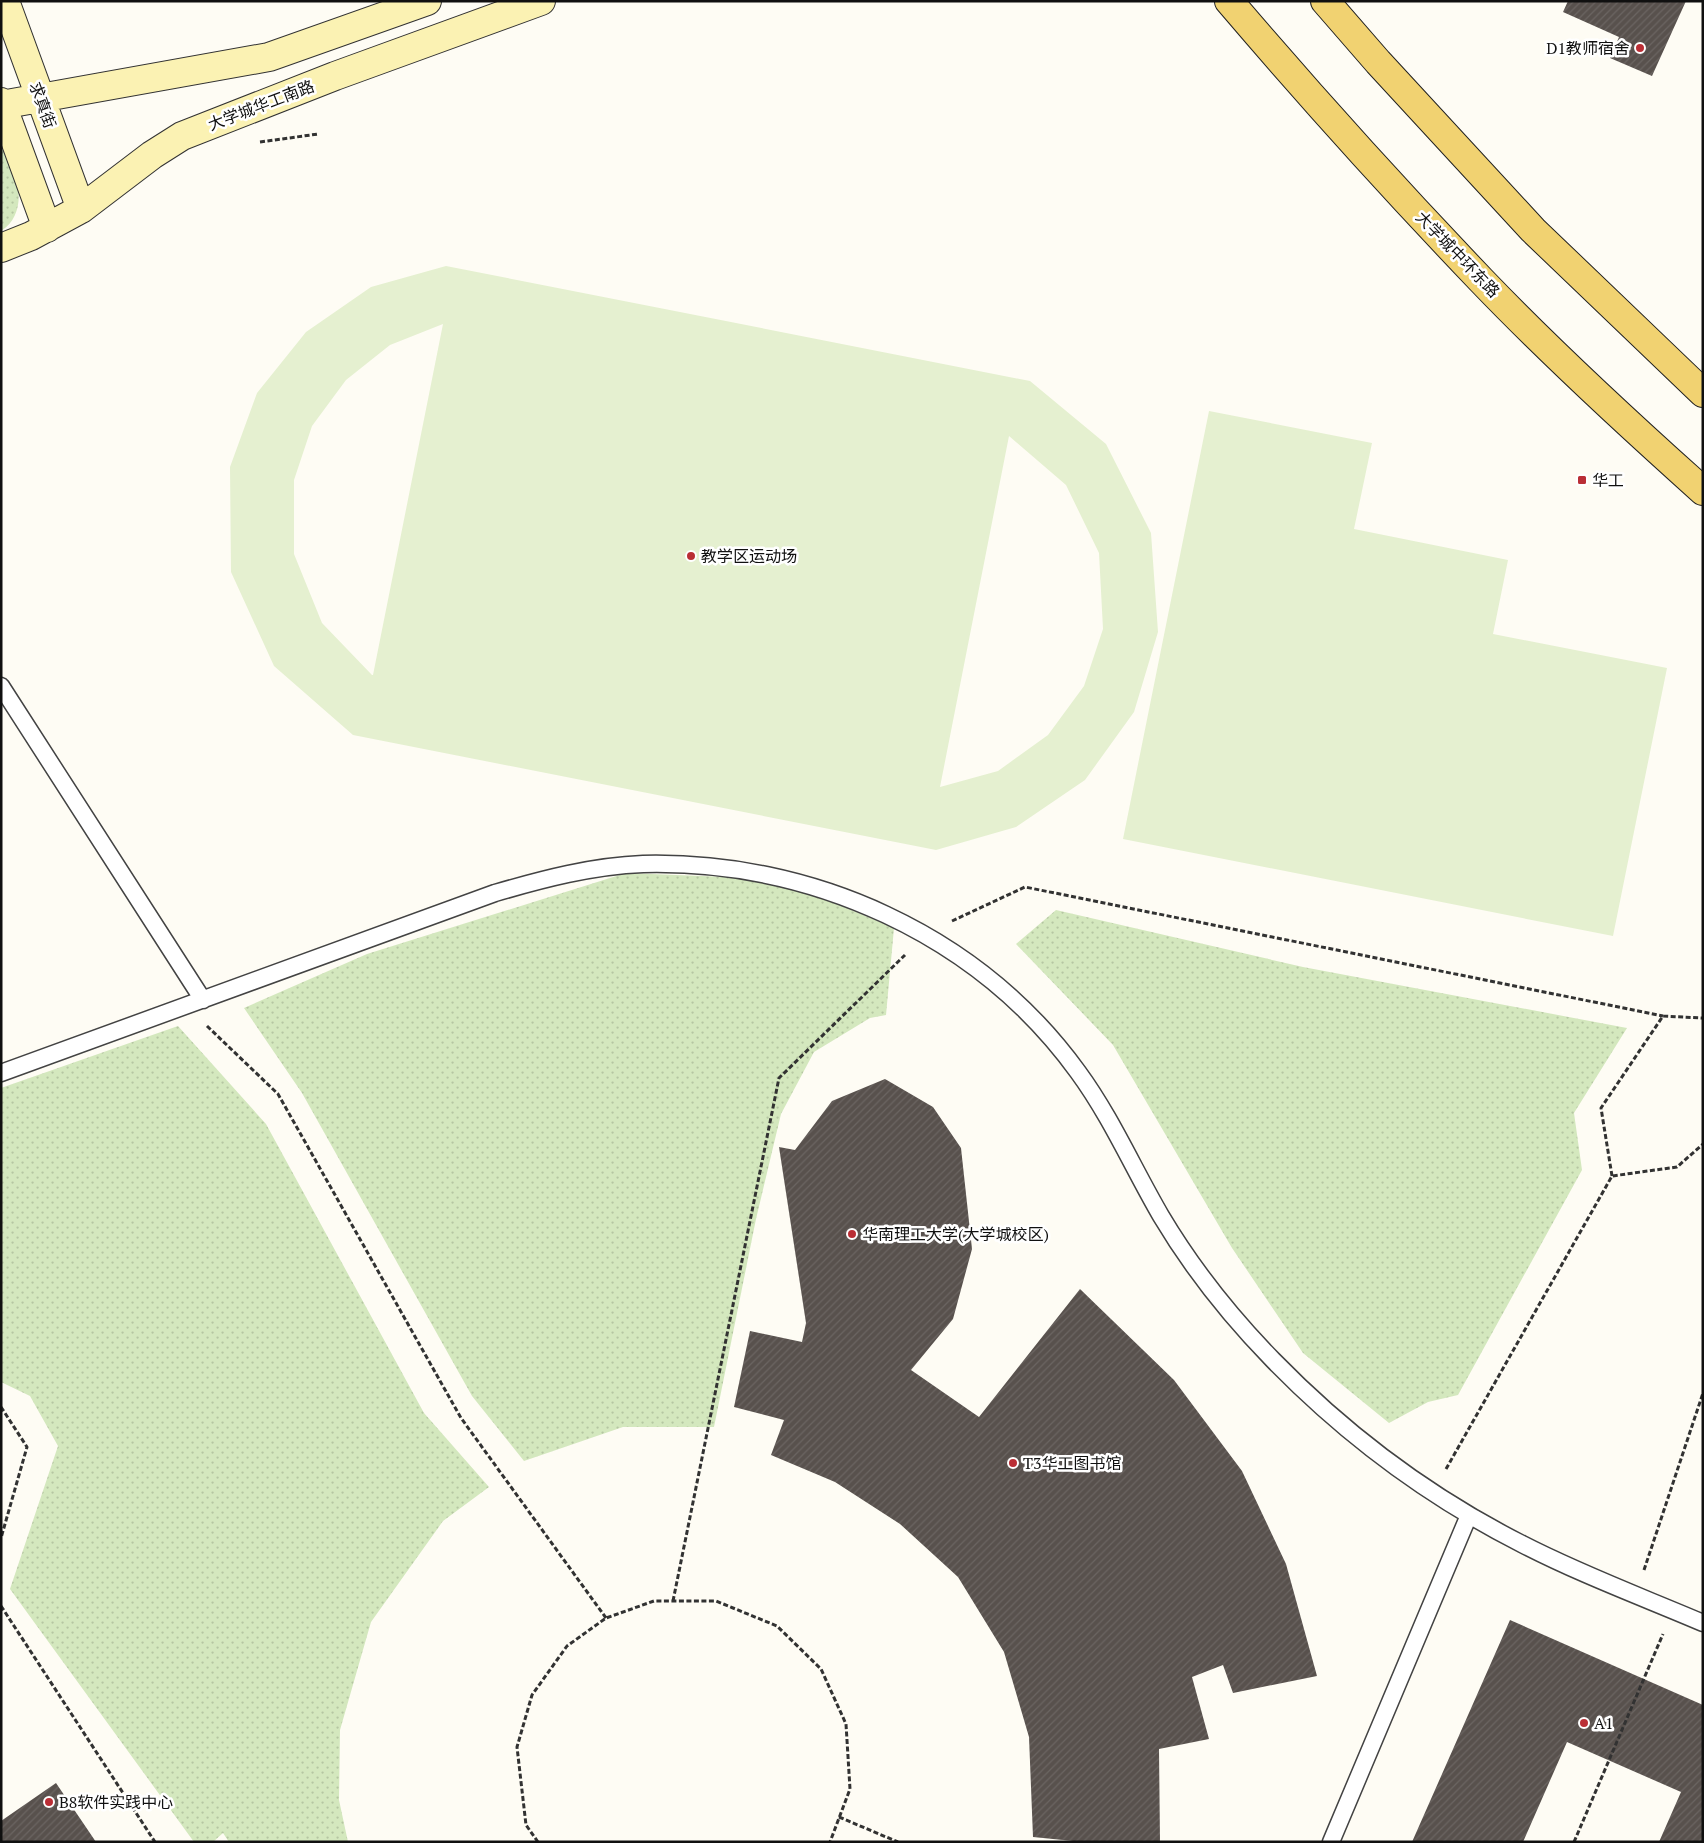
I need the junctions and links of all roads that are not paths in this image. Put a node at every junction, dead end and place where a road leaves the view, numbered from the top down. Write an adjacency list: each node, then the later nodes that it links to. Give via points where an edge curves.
1 (6, 1): 8 (main road, 求真街)
2 (427, 1): 8 (main road, via 269,57)
3 (541, 1): 10 (main road, 大学城华工南路, via 189,133)
4 (1229, 1): 14 (main road, 大学城中环东路, via 1324,111 1482,281)
5 (1325, 1): 7 (main road)
6 (1340, 1): 7 (main road)
7 (1349, 28): 13 (main road, via 1533,230)
8 (40, 97): 9 (main road); 10 (main road, 求真街)
9 (2, 104): 11 (main road)
10 (81, 209): 11 (main road, 大学城华工南路)
11 (47, 228): 12 (main road, 大学城华工南路)
12 (1, 248)
13 (1703, 393)
14 (1703, 491)
15 (1, 686): 16 (lane)
16 (202, 1000): 17 (lane); 18 (lane, via 495,894 570,873 640,864 714,866 810,884 857,902 901,920 940,943 994,984 1041,1028 1094,1094 1173,1234 1198,1271 1250,1335 1365,1445)
17 (1, 1073)
18 (1469, 1515): 19 (lane, via 1546,1556); 20 (lane)
19 (1703, 1623)
20 (1331, 1842)

